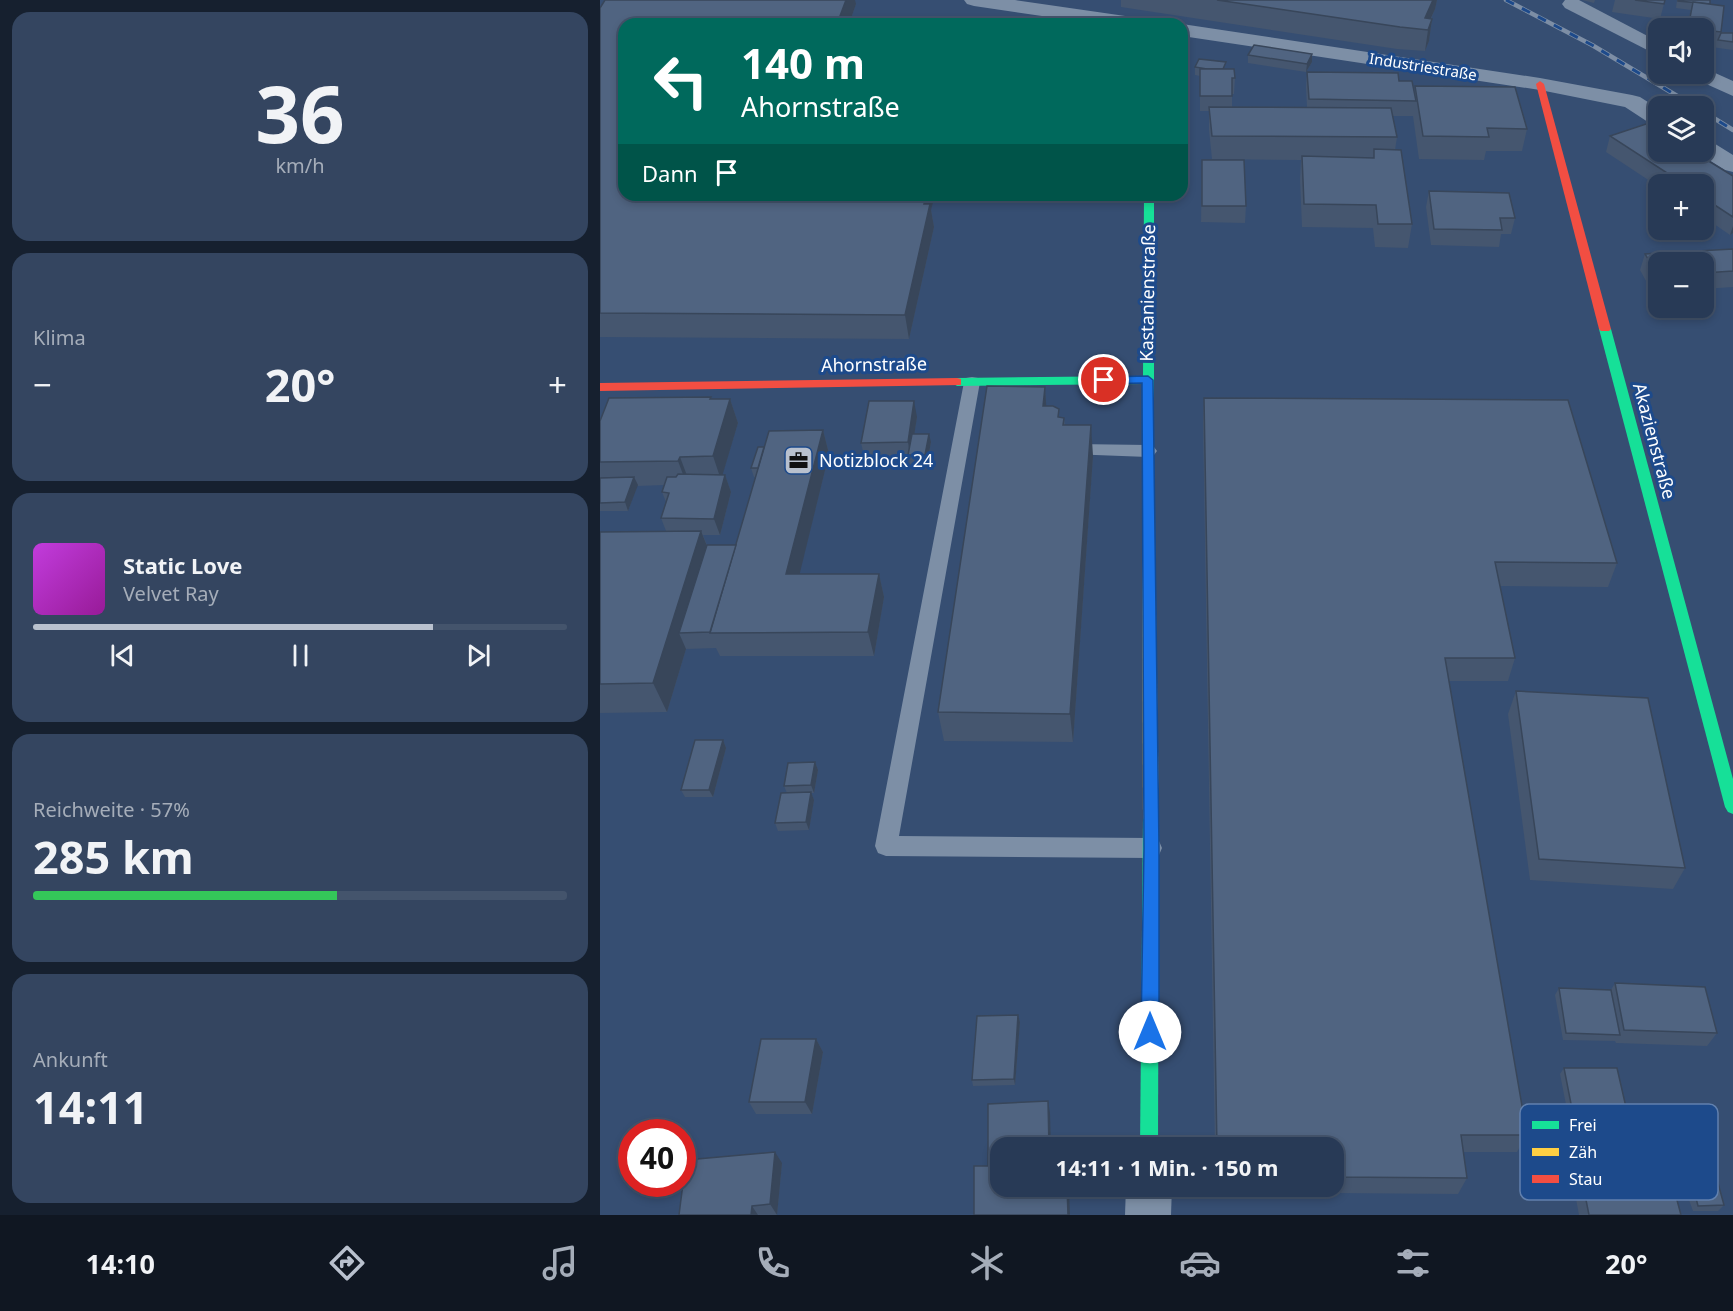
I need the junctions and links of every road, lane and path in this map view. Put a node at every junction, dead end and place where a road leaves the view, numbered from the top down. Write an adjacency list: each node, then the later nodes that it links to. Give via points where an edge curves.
1 (974, 0): 3 (street)
2 (1572, 4): 5 (street)
3 (1098, 18)
4 (1188, 31): 7 (street, Industriestraße)
5 (1648, 44)
6 (1714, 80): 8 (street)
7 (1540, 84): 9 (street, Industriestraße, via 1632,102); 20 (street, Akazienstraße)
8 (1733, 89)
9 (1648, 112)
10 (1714, 153): 11 (street)
11 (1733, 165)
12 (1149, 201): 13 (street, Kastanienstraße)
13 (1148, 380): 14 (street, Ahornstraße); 19 (street, Kastanienstraße)
14 (972, 382): 15 (street, Ahornstraße); 21 (lane, via 886,846)
15 (618, 386): 16 (street, Ahornstraße); 17 (lane)
16 (600, 387)
17 (609, 408)
18 (1075, 450): 19 (lane)
19 (1148, 451): 21 (street, Kastanienstraße)
20 (1733, 807)
21 (1152, 848): 22 (street, Kastanienstraße)
22 (1149, 1137)
23 (1149, 1197): 24 (street)
24 (1148, 1215)

